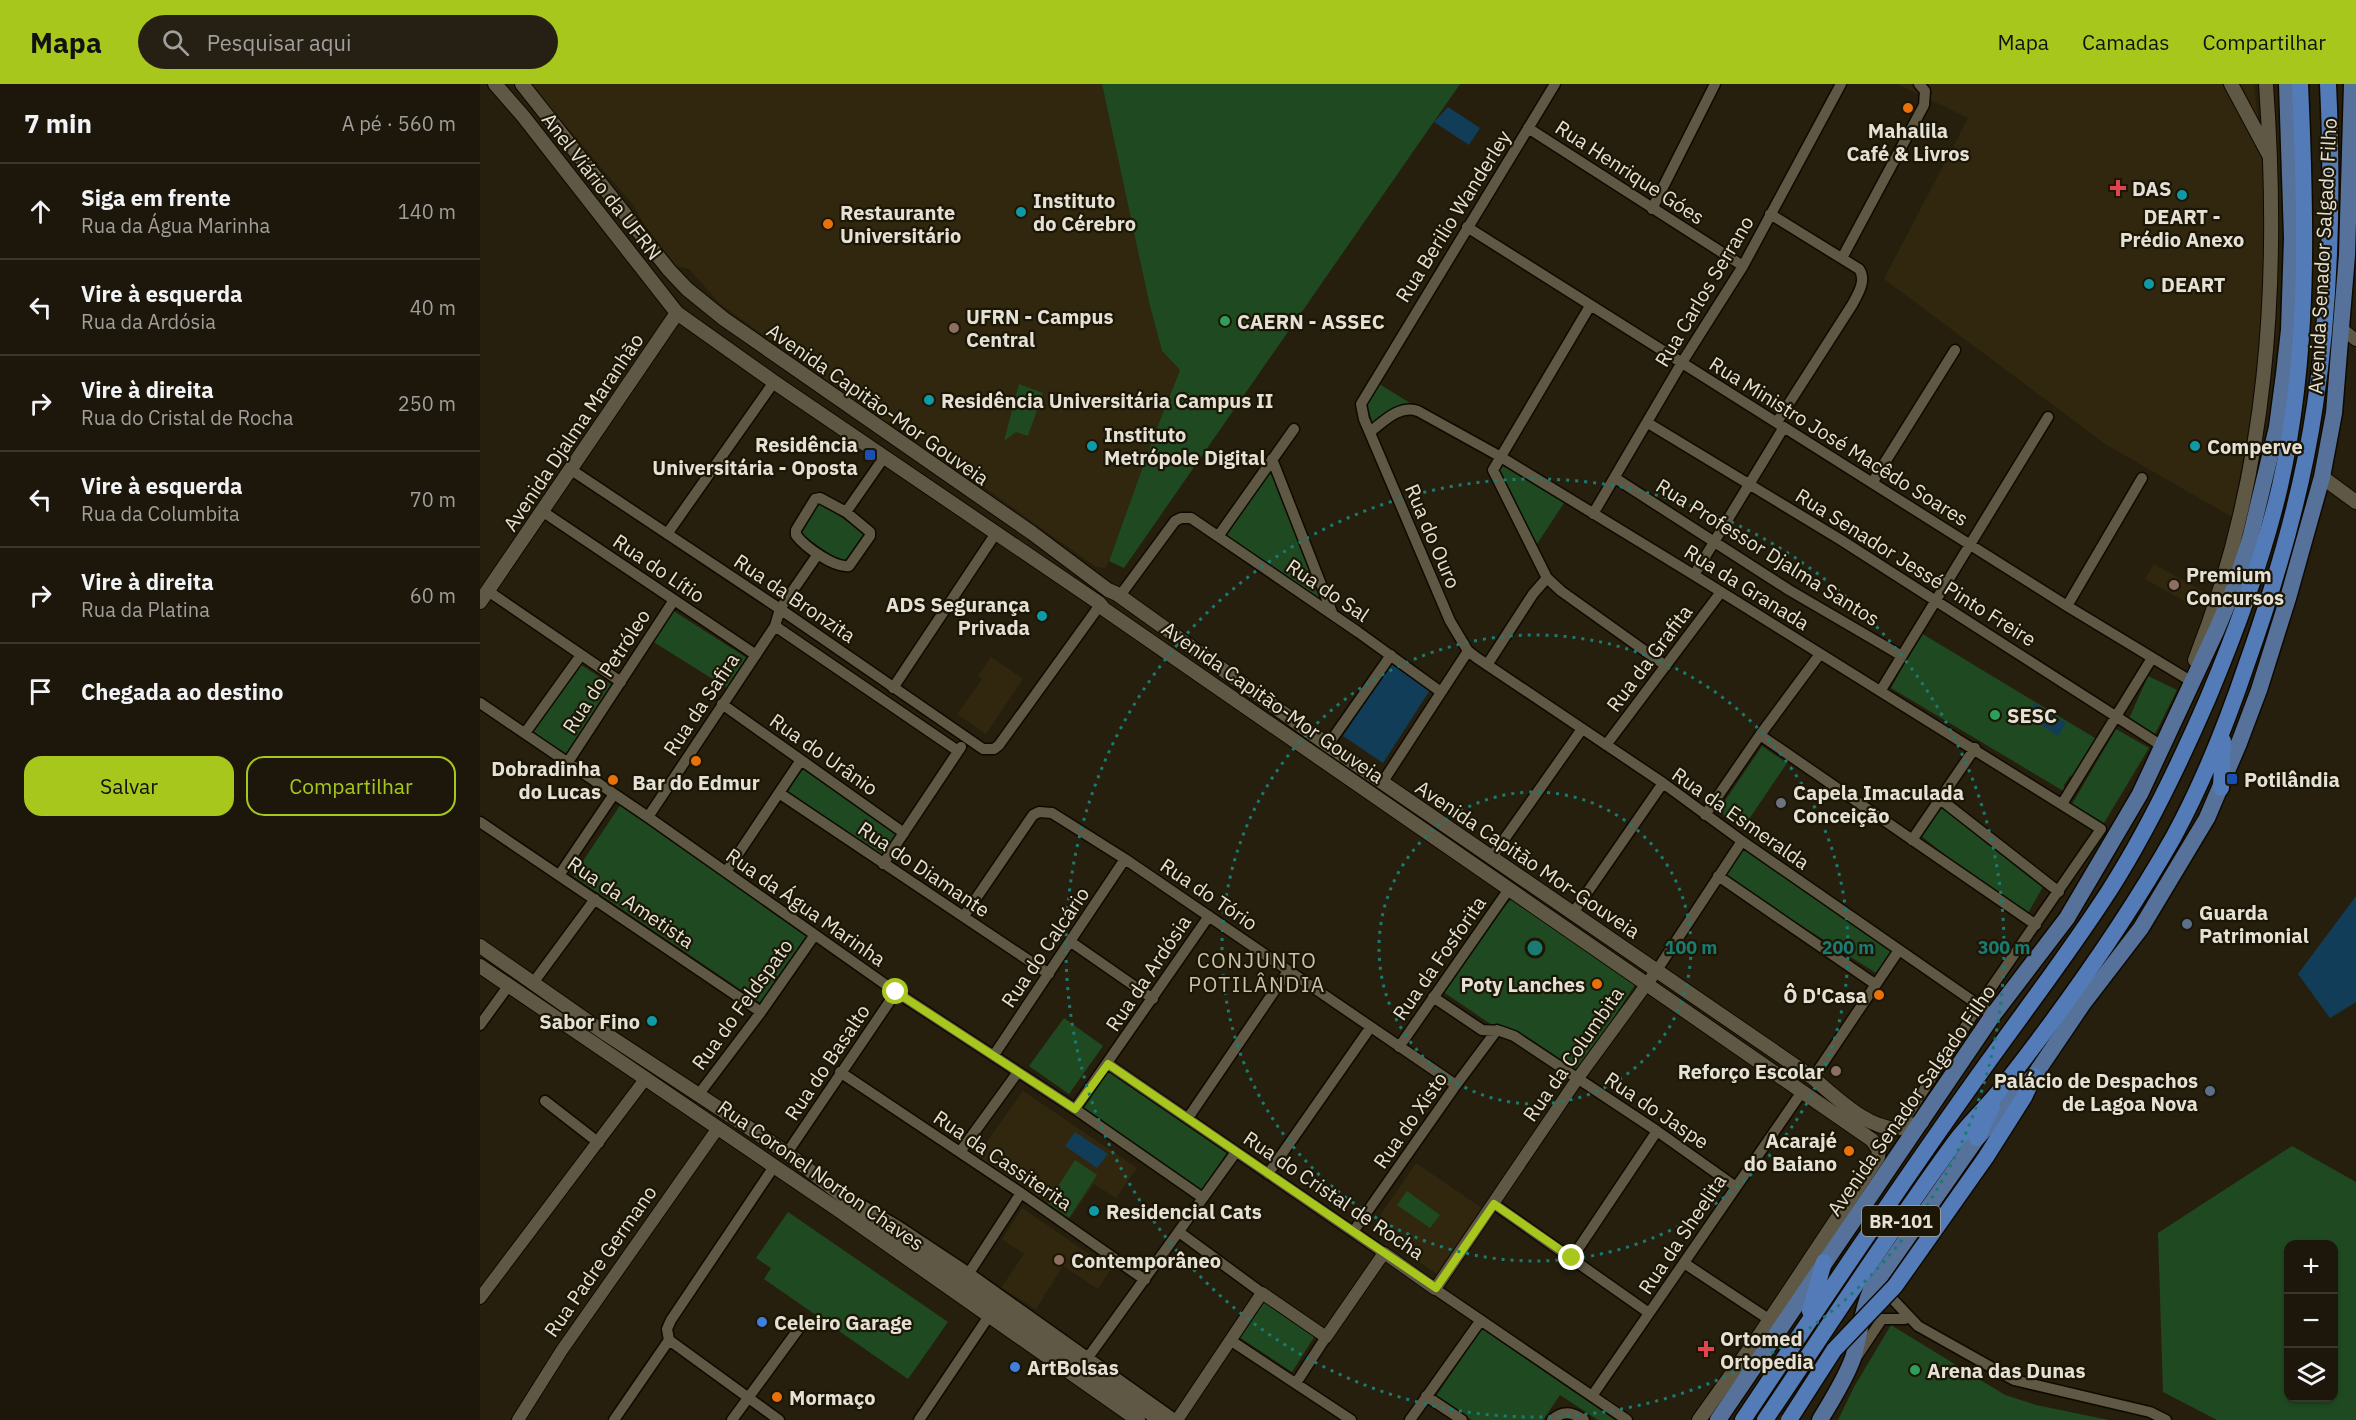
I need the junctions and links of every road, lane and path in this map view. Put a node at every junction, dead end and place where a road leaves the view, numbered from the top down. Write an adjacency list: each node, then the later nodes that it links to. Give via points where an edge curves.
1 (495, 84): 24 (main road, Anel Viário da UFRN)
2 (522, 84): 22 (main road, Anel Viário da UFRN)
3 (1715, 84): 16 (street)
4 (1841, 84): 17 (street, Rua Carlos Serrano)
5 (1919, 84): 19 (street, via 1925,90 1924,105)
6 (2231, 84): 14 (main road)
7 (2266, 84): 14 (main road)
8 (2287, 84): 75 (main road, Avenida Senador Salgado Filho, via 2291,287 2277,427 2235,586)
9 (2300, 84): 197 (highway, Avenida Senador Salgado Filho / BR-101, via 2304,296 2292,420 2267,536 2222,664 2165,792 2110,889)
10 (2328, 84): 86 (highway, Avenida Senador Salgado Filho / BR-101, via 2330,223 2315,406 2282,554)
11 (2352, 84): 15 (main road, Avenida Senador Salgado Filho)
12 (1552, 86): 13 (street, Rua Berilio Wanderley)
13 (1528, 128): 16 (street, Rua Henrique Góes); 18 (street, Rua Berilio Wanderley)
14 (2271, 159): 75 (main road, via 2270,304 2260,417 2232,543)
15 (2352, 174): 21 (main road, Avenida Senador Salgado Filho)
16 (1652, 209): 20 (street, Rua Henrique Góes)
17 (1770, 214): 19 (street); 20 (street, Rua Carlos Serrano)
18 (1467, 227): 23 (street, Rua Ministro José Macêdo Soares); 34 (street, Rua Berilio Wanderley, via 1363,397 1361,412)
19 (1842, 258): 32 (street, via 1861,270 1860,287)
20 (1743, 266): 28 (street, Rua Carlos Serrano)
21 (2350, 287): 25 (main road, Avenida Senador Salgado Filho)
22 (687, 289): 57 (main road, Avenida Capitão-Mor Gouveia, via 778,359)
23 (1590, 306): 28 (street, Rua Ministro José Macêdo Soares); 36 (street)
24 (677, 313): 29 (main road); 38 (main road, Avenida Djalma Maranhão)
25 (2342, 330): 26 (street); 39 (main road, Avenida Senador Salgado Filho, via 2334,413)
26 (2356, 340)
27 (1954, 350): 42 (street)
28 (1681, 364): 31 (street, Rua Carlos Serrano); 32 (street, Rua Ministro José Macêdo Soares)
29 (774, 382): 35 (main road); 49 (street)
30 (2048, 417): 52 (street)
31 (1647, 423): 40 (street, Rua Carlos Serrano); 43 (street, Rua Senador Jessé Pinto Freire)
32 (1780, 424): 42 (street, Rua Ministro José Macêdo Soares); 43 (street)
33 (1294, 429): 37 (street)
34 (1370, 432): 36 (street, Rua da Granada, via 1400,411 1413,409); 66 (street, Rua do Ouro, via 1443,606)
35 (885, 456): 46 (street); 48 (main road)
36 (1501, 457): 47 (street, Rua da Granada); 55 (street, via 1493,470)
37 (1272, 459): 50 (street); 64 (street)
38 (570, 469): 45 (main road, Avenida Djalma Maranhão); 49 (street, Rua da Bronzita)
39 (2322, 477): 44 (main road); 99 (main road, Avenida Senador Salgado Filho, via 2263,678)
40 (1615, 478): 47 (street, Rua Carlos Serrano); 51 (street, Rua Professor Djalma Santos)
41 (2142, 478): 61 (street)
42 (1872, 483): 52 (street, Rua Ministro José Macêdo Soares)
43 (1751, 484): 51 (street); 60 (street, Rua Senador Jessé Pinto Freire)
44 (2356, 502)
45 (542, 511): 58 (main road, Avenida Djalma Maranhão); 59 (street, Rua do Lítio)
46 (846, 512): 53 (street, via 820,498 815,500 796,534); 53 (street, via 870,532 859,553 847,567)
47 (1593, 514): 54 (street, Rua da Granada)
48 (996, 533): 63 (main road); 77 (street)
49 (667, 534): 62 (street, Rua da Bronzita)
50 (1219, 535): 57 (street, Rua do Sal, via 1194,519 1185,517 1175,522); 64 (street, Rua do Sal)
51 (1714, 542): 54 (street); 71 (street, Rua Professor Djalma Santos)
52 (1971, 544): 60 (street); 61 (street, Rua Ministro José Macêdo Soares)
53 (818, 554): 62 (street, Rua da Safira)
54 (1694, 575): 56 (street, Rua da Granada)
55 (1547, 578): 73 (street); 74 (street)
56 (1721, 592): 67 (street, Rua da Granada); 74 (street, Rua da Grafita)
57 (1116, 595): 63 (main road, via 1119,606); 63 (main road, via 1100,596); 82 (main road, Avenida Capitão Mor-Gouveia)
58 (484, 597): 68 (street)
59 (674, 600): 69 (street, Rua do Lítio); 76 (street, Rua do Petróleo)
60 (1935, 600): 71 (street); 83 (street, Rua Senador Jessé Pinto Freire)
61 (2067, 606): 72 (street, Rua Ministro José Macêdo Soares)
62 (780, 609): 65 (street, Rua da Safira); 77 (street, Rua da Bronzita)
63 (1102, 609): 84 (main road, Avenida Capitão-Mor Gouveia); 89 (street, Rua da Bronzita, via 999,745 983,750)
64 (1333, 615): 70 (street, Rua do Sal)
65 (775, 626): 69 (street, Rua da Safira); 94 (street, Rua da Bronzita)
66 (1468, 651): 73 (street, Rua da Esmeralda); 79 (street)
67 (1820, 654): 78 (street, Rua da Granada); 88 (street)
68 (581, 655): 76 (street); 87 (street)
69 (756, 655): 81 (street, Rua da Safira)
70 (1391, 655): 79 (street, Rua do Sal); 91 (street)
71 (1902, 656): 78 (street)
72 (2152, 658): 75 (street, Rua Ministro José Macêdo Soares); 83 (street)
73 (1487, 665): 85 (street, Rua da Esmeralda)
74 (1666, 666): 90 (street, Rua da Grafita)
75 (2190, 681): 92 (main road, Avenida Senador Salgado Filho)
76 (621, 682): 96 (street, Rua do Petróleo)
77 (893, 688): 89 (street, Rua da Bronzita)
78 (1881, 690): 93 (street, Rua da Granada)
79 (1441, 692): 97 (street)
80 (480, 703): 87 (street, Rua da Água Marinha)
81 (722, 704): 95 (street, Rua do Urânio); 105 (street, Rua da Safira)
82 (1274, 708): 84 (main road); 91 (main road, Avenida Capitão Mor-Gouveia)
83 (2118, 716): 92 (street, Rua Senador Jessé Pinto Freire); 103 (street)
84 (1265, 720): 117 (main road, Avenida Capitão-Mor Gouveia)
85 (1582, 729): 90 (street, Rua da Esmeralda); 111 (street)
86 (2224, 729): 99 (highway); 155 (highway, Avenida Senador Salgado Filho / BR-101, via 2196,791 2143,887)
87 (525, 733): 96 (street, Rua da Água Marinha)
88 (1760, 735): 104 (street); 109 (street)
89 (966, 739): 94 (street)
90 (1606, 745): 98 (street, Rua da Esmeralda)
91 (1328, 746): 97 (main road, Avenida Capitão Mor-Gouveia)
92 (2162, 746): 139 (main road, Avenida Senador Salgado Filho, via 2140,794 2067,918)
93 (1975, 748): 102 (street); 103 (street, Rua da Granada)
94 (958, 751): 108 (street)
95 (801, 760): 100 (street); 108 (street, Rua do Urânio)
96 (568, 762): 101 (street, Rua da Água Marinha)
97 (1382, 783): 111 (main road, Avenida Capitão Mor-Gouveia)
98 (1663, 783): 104 (street, Rua da Esmeralda); 120 (street)
99 (2221, 788): 150 (main road, Avenida Senador Salgado Filho, via 2162,895)
100 (779, 793): 113 (street, Rua do Diamante); 114 (street)
101 (614, 794): 105 (street, Rua da Água Marinha); 115 (street)
102 (1940, 799): 109 (street); 118 (street)
103 (2062, 804): 107 (street, Rua da Granada)
104 (1705, 815): 110 (street, Rua da Esmeralda)
105 (648, 816): 114 (street, Rua da Água Marinha)
106 (480, 822): 115 (street, Rua da Ametista)
107 (2101, 829): 118 (street, Avenida Senador Salgado Filho)
108 (904, 833): 113 (street)
109 (1912, 840): 123 (street)
110 (1742, 842): 116 (street, Rua da Columbita); 127 (street, Rua da Esmeralda)
111 (1491, 858): 120 (main road, Avenida Capitão Mor-Gouveia)
112 (1125, 860): 121 (street, Rua do Tório, via 1060,816 1034,814); 122 (street, Rua do Tório); 125 (street, Rua do Calcário)
113 (883, 864): 121 (street, Rua do Diamante)
114 (726, 872): 124 (street, Rua da Água Marinha)
115 (560, 874): 119 (street, Rua da Ametista)
116 (1718, 876): 129 (street, Rua da Columbita); 134 (street)
117 (1509, 889): 133 (main road, Avenida Capitão-Mor Gouveia); 137 (street, Rua da Fosforita)
118 (2059, 892): 123 (street, Avenida Senador Salgado Filho)
119 (595, 899): 132 (street); 140 (street, Rua da Ametista)
120 (1573, 913): 129 (main road, Avenida Capitão Mor-Gouveia)
121 (964, 916): 131 (street, Rua do Diamante)
122 (1209, 916): 130 (street, Rua do Tório); 138 (street, Rua da Ardósia)
123 (2036, 924): 139 (street, Avenida Senador Salgado Filho)
124 (814, 936): 136 (street, Rua da Água Marinha); 140 (street, Rua do Feldspato)
125 (1071, 942): 131 (street, Rua do Calcário); 138 (street)
126 (480, 946): 132 (main road, Rua Coronel Norton Chaves)
127 (1899, 950): 134 (street); 139 (street, Rua da Esmeralda)
128 (480, 966): 135 (main road, Rua Coronel Norton Chaves)
129 (1657, 970): 133 (street, Rua da Columbita); 153 (main road, Avenida Capitão Mor-Gouveia)
130 (1288, 971): 142 (street, Rua do Tório); 160 (street)
131 (1049, 974): 146 (street, Rua do Calcário)
132 (533, 983): 144 (main road, Rua Coronel Norton Chaves)
133 (1647, 983): 152 (street, Rua da Columbita); 156 (main road, Avenida Capitão-Mor Gouveia)
134 (1875, 984): 153 (street)
135 (509, 985): 141 (street); 144 (main road, Rua Coronel Norton Chaves)
136 (896, 992): 146 (street, Rua da Água Marinha); 148 (street, Rua do Basalto)
137 (1433, 997): 143 (street, Rua do Jaspe, via 1476,1028); 145 (street, Rua da Fosforita)
138 (1153, 999): 147 (street, Rua da Ardósia)
139 (1986, 1009): 161 (main road, Avenida Senador Salgado Filho); 164 (street, Avenida Senador Salgado Filho)
140 (761, 1012): 157 (street, Rua do Feldspato)
141 (480, 1025)
142 (1370, 1028): 145 (street, Rua do Tório); 174 (street)
143 (1497, 1030): 152 (street, Rua do Jaspe, via 1514,1036); 154 (street, Rua do Xisto)
144 (602, 1039): 151 (main road, Rua Coronel Norton Chaves); 157 (main road, Rua Coronel Norton Chaves)
145 (1399, 1047): 154 (street, Rua do Tório)
146 (994, 1055): 149 (street, Rua da Água Marinha)
147 (1108, 1064): 159 (street, Rua da Ardósia); 160 (street, Rua do Cristal de Rocha)
148 (840, 1072): 169 (street, Rua da Cassiterita); 171 (street, Rua do Basalto)
149 (1018, 1072): 159 (street, Rua da Água Marinha); 169 (street)
150 (2034, 1076): 166 (main road, Avenida Senador Salgado Filho); 227 (highway, BR-101, bridge, via 1986,1157 1895,1286 1834,1350)
151 (646, 1078): 163 (main road, Rua Coronel Norton Chaves); 168 (street)
152 (1578, 1078): 165 (street, Rua do Jaspe); 179 (street, Rua da Columbita)
153 (1813, 1078): 164 (main road, Avenida Capitão Mor-Gouveia, via 1866,1119)
154 (1456, 1085): 181 (street, Rua do Xisto)
155 (2002, 1088): 166 (highway); 226 (highway, Avenida Senador Salgado Filho / BR-101, via 1945,1156)
156 (1801, 1093): 172 (main road, Avenida Capitão-Mor Gouveia, via 1865,1134 1878,1148); 175 (street, Rua da Sheelita)
157 (699, 1094): 162 (main road, Rua Coronel Norton Chaves)
158 (545, 1101): 168 (street)
159 (1075, 1109): 178 (street, Rua da Água Marinha)
160 (1188, 1118): 170 (street, Rua do Cristal de Rocha)
161 (1922, 1122): 164 (main road, Avenida Capitão Mor-Gouveia); 184 (main road, Avenida Senador Salgado Filho)
162 (747, 1127): 167 (main road, via 747,1140); 171 (main road, Rua Coronel Norton Chaves)
163 (718, 1128): 167 (main road, Rua Coronel Norton Chaves); 210 (street, Rua Padre Germano, via 562,1350)
164 (1899, 1128)
165 (1657, 1131): 175 (street, Rua do Jaspe); 183 (street)
166 (1977, 1138): 188 (main road, Avenida Senador Salgado Filho)
167 (737, 1140): 173 (main road, Rua Coronel Norton Chaves)
168 (599, 1143): 191 (street)
169 (960, 1152): 176 (street, Rua da Cassiterita)
170 (1236, 1152): 174 (street, Rua do Cristal de Rocha); 178 (street)
171 (787, 1153): 177 (main road, Rua Coronel Norton Chaves)
172 (1878, 1157): 199 (main road, Avenida Senador Salgado Filho)
173 (775, 1165): 194 (main road, Rua Coronel Norton Chaves); 201 (street, via 671,1320 667,1329)
174 (1268, 1174): 181 (street, Rua do Cristal de Rocha)
175 (1736, 1187): 185 (street, Rua da Sheelita)
176 (1021, 1193): 186 (street); 187 (street, Rua da Cassiterita)
177 (848, 1198): 186 (street, Rua Coronel Norton Chaves); 203 (main road, Rua Coronel Norton Chaves, via 883,1227)
178 (1203, 1198): 180 (street)
179 (1494, 1204): 183 (street); 189 (street, Rua da Columbita)
180 (1179, 1232): 187 (street); 190 (street)
181 (1353, 1232): 182 (street, Rua do Cristal de Rocha)
182 (1384, 1253): 189 (street, Rua do Cristal de Rocha); 200 (street)
183 (1572, 1258): 193 (street)
184 (1824, 1262): 197 (highway); 199 (main road, Avenida Senador Salgado Filho)
185 (1684, 1263): 193 (street, Rua da Sheelita); 199 (street)
186 (969, 1273): 203 (street, Rua Coronel Norton Chaves)
187 (1145, 1280): 203 (street)
188 (1877, 1282): 192 (main road, Avenida Senador Salgado Filho); 196 (street)
189 (1436, 1288): 195 (street, Rua do Cristal de Rocha)
190 (1262, 1293): 200 (street); 202 (street)
191 (480, 1298)
192 (1865, 1305): 196 (street); 204 (main road, Avenida Senador Salgado Filho)
193 (1649, 1313): 207 (street, Rua da Sheelita)
194 (989, 1316): 214 (street); 215 (main road, Rua Coronel Norton Chaves)
195 (1481, 1320): 206 (street); 207 (street, Rua do Cristal de Rocha)
196 (1909, 1320): 204 (street, via 1886,1318 1878,1323); 229 (street, via 2014,1380 2150,1412)
197 (1806, 1326): 225 (highway, Avenida Senador Salgado Filho / BR-101)
198 (800, 1327): 208 (street)
199 (1771, 1327): 223 (main road, Avenida Senador Salgado Filho); 224 (main road, Avenida Senador Salgado Filho)
200 (1326, 1337): 205 (street)
201 (669, 1340): 208 (street); 211 (street)
202 (1230, 1340): 205 (street); 217 (street)
203 (1085, 1362): 216 (main road, Rua Coronel Norton Chaves); 217 (street, Rua Coronel Norton Chaves)
204 (1847, 1373): 228 (main road, Avenida Senador Salgado Filho)
205 (1296, 1383): 218 (street)
206 (1426, 1396): 219 (street); 220 (street)
207 (1592, 1396): 222 (street, Rua do Cristal de Rocha)
208 (747, 1398): 212 (street); 213 (street)
209 (1557, 1416): 221 (street, via 1570,1413)
210 (519, 1420)
211 (614, 1420)
212 (732, 1420)
213 (779, 1420)
214 (919, 1420)
215 (1138, 1420)
216 (1160, 1420)
217 (1177, 1420)
218 (1351, 1420)
219 (1410, 1420)
220 (1462, 1420)
221 (1584, 1420)
222 (1627, 1420)
223 (1699, 1420)
224 (1718, 1420)
225 (1743, 1420)
226 (1765, 1420)
227 (1789, 1420)
228 (1820, 1420)
229 (2166, 1420)

